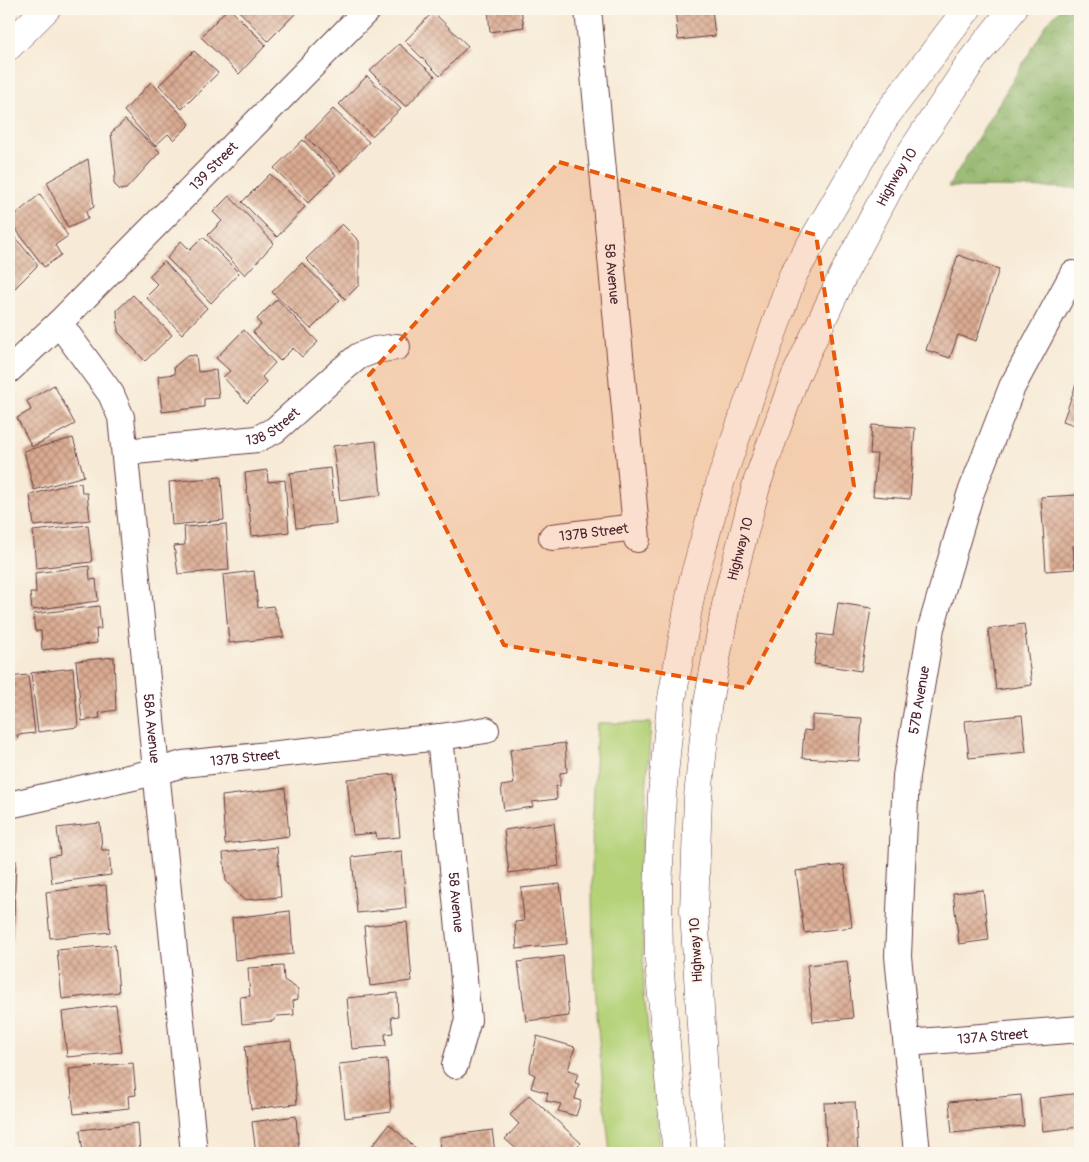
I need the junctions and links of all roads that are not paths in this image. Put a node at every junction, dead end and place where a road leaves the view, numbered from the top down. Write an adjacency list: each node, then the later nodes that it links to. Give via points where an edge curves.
1 (46, 9): 6 (main road)
2 (368, 9): 8 (street, 139 Street)
3 (588, 9): 12 (street, 58 Avenue)
4 (967, 9): 22 (main road, via 885,117 793,275 721,480 694,581 671,704 662,795 658,892 659,961)
5 (1012, 9): 23 (main road, Highway 10, via 973,60 895,177 844,274 795,378 755,492 728,594 707,708 698,797 694,911)
6 (9, 46)
7 (1073, 274): 19 (street, 57B Avenue, via 1012,387 970,494 931,628 906,776 898,956)
8 (59, 323): 10 (street); 11 (street, 58A Avenue, via 112,394 121,417)
9 (397, 347): 11 (street, 138 Street, via 359,356 275,430 257,439)
10 (9, 370)
11 (125, 452): 16 (street, 58A Avenue)
12 (636, 533): 13 (street, 137B Street)
13 (552, 537)
14 (486, 730): 15 (street, 137B Street)
15 (440, 737): 16 (street, 137B Street, via 183,764); 20 (street, 58 Avenue, via 468,1020)
16 (155, 772): 17 (street, 137B Street); 21 (street, 58A Avenue)
17 (9, 805)
18 (1080, 1029): 19 (street, 137A Street)
19 (907, 1043): 24 (street, 57B Avenue)
20 (455, 1065)
21 (194, 1153)
22 (677, 1153)
23 (712, 1153)
24 (917, 1153)

